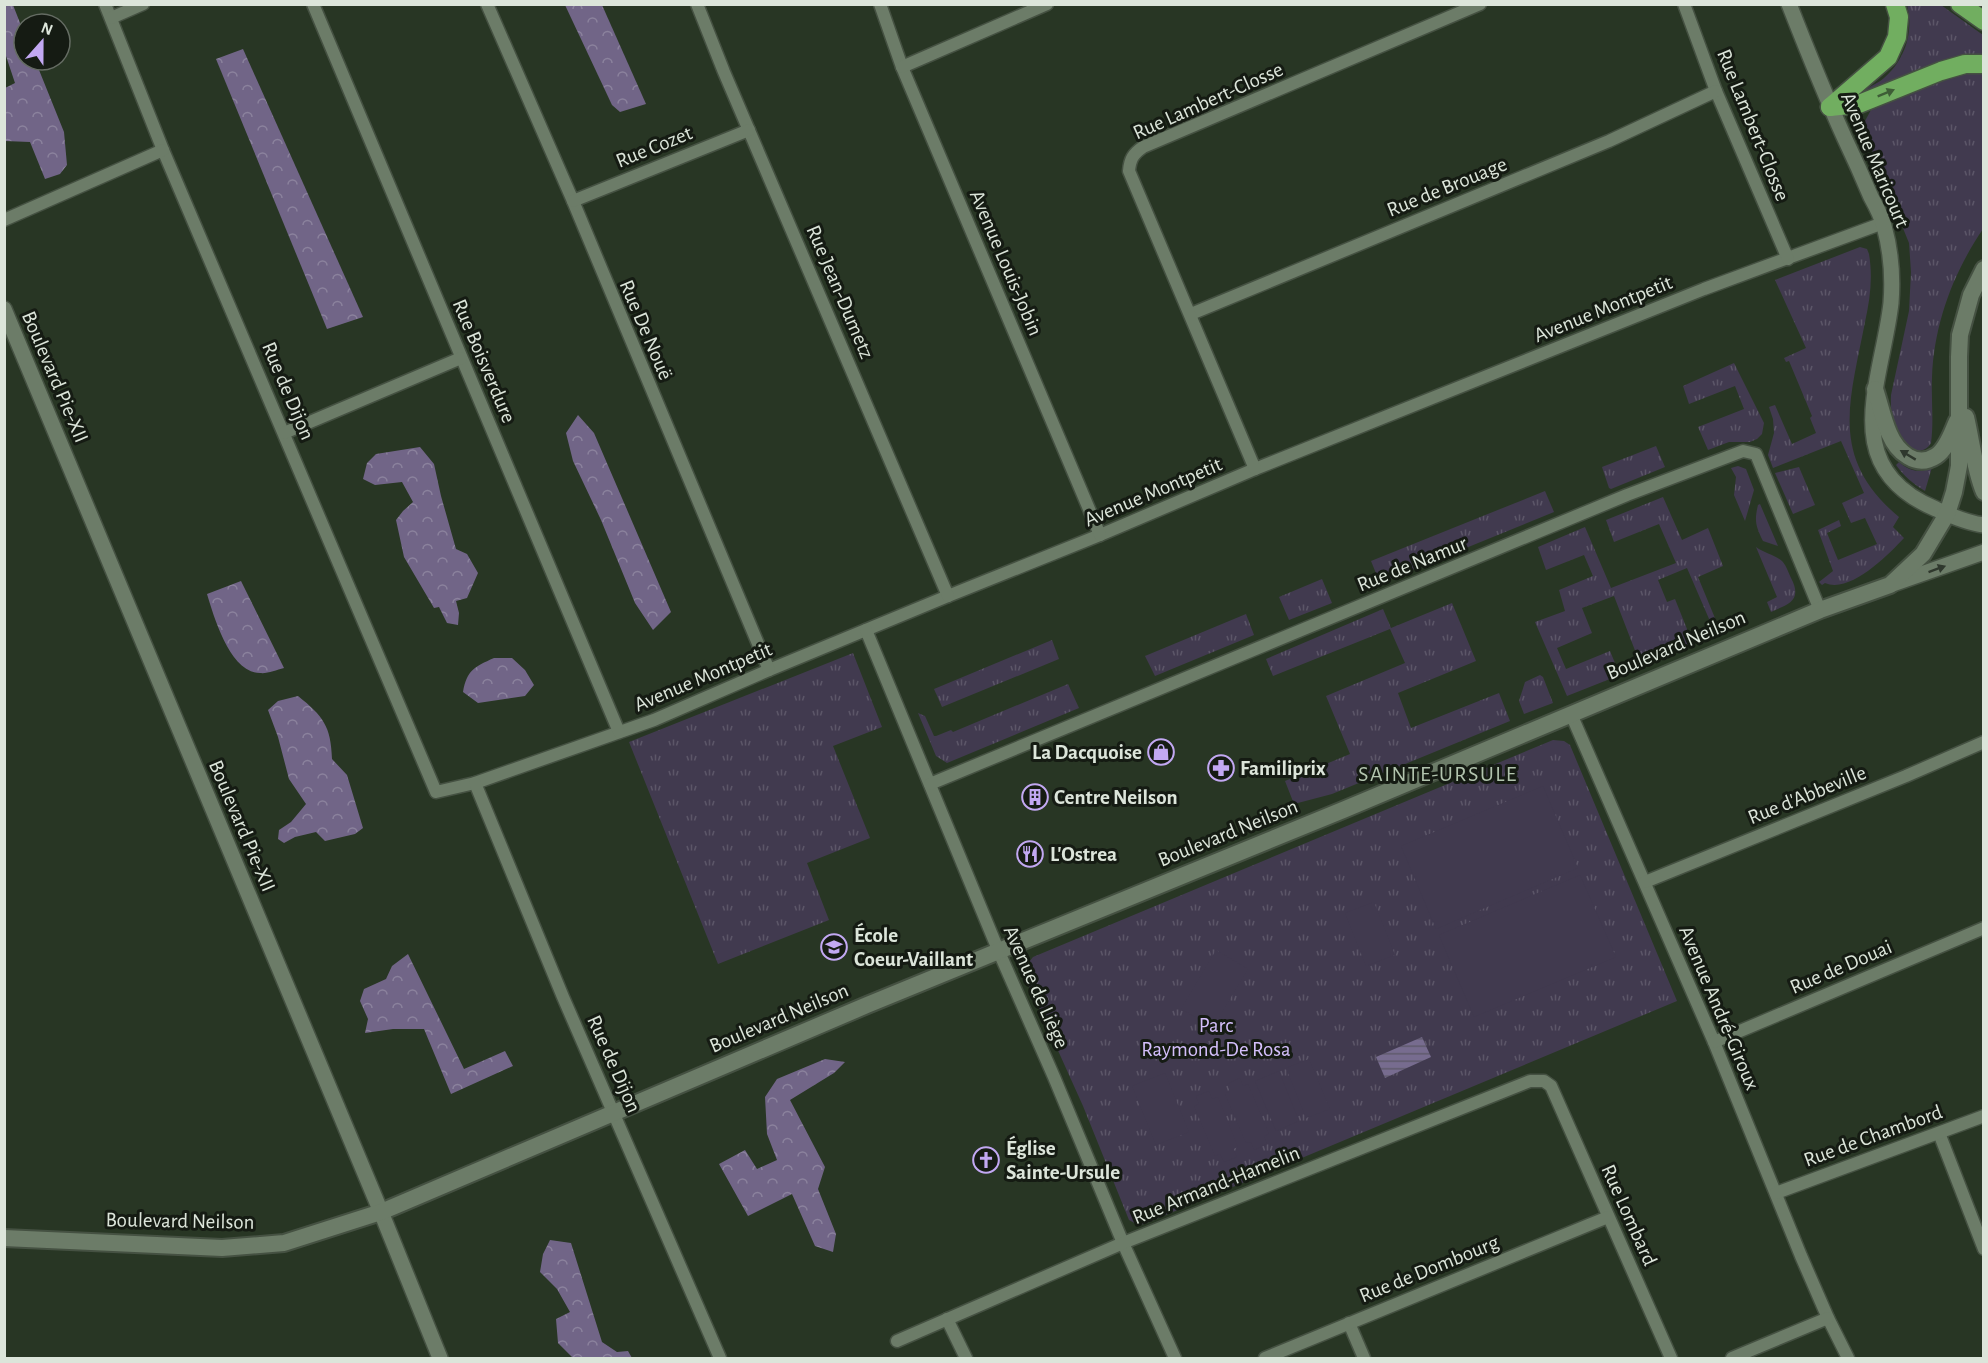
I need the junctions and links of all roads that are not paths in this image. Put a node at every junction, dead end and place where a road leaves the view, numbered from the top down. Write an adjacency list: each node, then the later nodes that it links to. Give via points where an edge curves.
1 (105, 4): 13 (street, Rue de Dijon)
2 (143, 4): 13 (street)
3 (312, 4): 28 (street, Rue Boisverdure)
4 (487, 4): 21 (street, Rue De Nouë)
5 (698, 4): 19 (street, Rue Jean-Dumetz)
6 (880, 4): 16 (street, Avenue Louis-Jobin)
7 (1047, 4): 16 (street)
8 (1479, 4): 27 (street, Rue Lambert-Closse, via 1134,153 1129,171)
9 (1684, 4): 17 (street, Rue Lambert-Closse)
10 (1789, 4): 18 (street, Avenue Maricourt)
11 (1895, 4): 18 (highway, via 1899,17 1897,37 1888,57)
12 (1960, 4): 14 (highway)
13 (111, 18): 20 (street, Rue de Dijon)
14 (1983, 21)
15 (1983, 64): 18 (highway, one-way to 15, via 1859,104 1941,71)
16 (902, 67): 36 (street, Avenue Louis-Jobin)
17 (1716, 91): 24 (street, Rue Lambert-Closse); 27 (street, Rue de Brouage, via 1609,141)
18 (1830, 106): 23 (street, Avenue Maricourt)
19 (749, 130): 21 (street, Rue Cozet); 39 (street, Rue Jean-Dumetz)
20 (163, 150): 22 (street); 31 (street, Rue de Dijon)
21 (573, 201): 42 (street, Rue De Nouë)
22 (4, 220)
23 (1883, 223): 24 (street, Avenue Montpetit); 29 (street, Avenue Maricourt, via 1889,246 1891,304)
24 (1788, 259): 32 (street, Avenue Montpetit, via 1704,289)
25 (1983, 269): 30 (main road, via 1960,335)
26 (4, 309): 58 (street, Boulevard Pie-XII)
27 (1191, 314): 32 (street, Rue Lambert-Closse)
28 (462, 358): 31 (street); 44 (street, Rue Boisverdure)
29 (1875, 389): 30 (main road, one-way to 29, via 1958,419 1950,438 1937,456 1923,462 1906,457 1898,449 1889,434); 34 (street, Avenue Maricourt, via 1872,432 1882,463 1917,502)
30 (1959, 393): 33 (main road); 34 (main road, via 1959,466)
31 (284, 433): 48 (street, Rue de Dijon)
32 (1255, 470): 36 (street, Avenue Montpetit)
33 (1983, 492)
34 (1947, 514): 35 (street, Avenue Maricourt); 38 (main road, via 1923,554)
35 (1983, 525)
36 (1101, 535): 39 (street, Avenue Montpetit)
37 (1983, 552): 38 (street, Boulevard Neilson, one-way to 37)
38 (1890, 585): 40 (main road, Boulevard Neilson)
39 (948, 596): 41 (street, Avenue Montpetit)
40 (1820, 610): 43 (main road, Boulevard Neilson); 47 (street, Rue de Namur, via 1756,454 1743,452 1627,495)
41 (866, 630): 42 (street, Avenue Montpetit); 47 (street, Avenue de Liège)
42 (769, 670): 44 (street, Avenue Montpetit)
43 (1571, 714): 49 (street, Avenue André-Giroux); 51 (main road, Boulevard Neilson)
44 (619, 732): 46 (street, Avenue Montpetit)
45 (1983, 742): 49 (street, Rue d'Abbeville)
46 (475, 783): 48 (street, Avenue Montpetit); 54 (street, Rue de Dijon)
47 (930, 784): 51 (street, Avenue de Liège)
48 (436, 792)
49 (1644, 882): 52 (street, Avenue André-Giroux)
50 (1983, 928): 52 (street, Rue de Douai)
51 (999, 952): 54 (main road, Boulevard Neilson); 61 (street, Avenue de Liège)
52 (1714, 1042): 57 (street, Avenue André-Giroux)
53 (1551, 1086): 59 (street, Rue Lombard); 61 (street, Rue Armand-Hamelin, via 1544,1081 1530,1081)
54 (614, 1111): 58 (main road, Boulevard Neilson); 68 (street, Rue de Dijon)
55 (1983, 1116): 56 (street, Rue de Chambord)
56 (1939, 1133): 57 (street, Rue de Chambord); 62 (street)
57 (1776, 1193): 63 (street, Avenue André-Giroux)
58 (381, 1212): 60 (main road, Boulevard Neilson, via 284,1243 222,1248); 67 (street, Boulevard Pie-XII)
59 (1608, 1216): 65 (street, Rue de Dombourg); 73 (street, Rue Lombard)
60 (4, 1238)
61 (1123, 1243): 64 (street, Rue Armand-Hamelin); 70 (street, Avenue de Liège)
62 (1983, 1249)
63 (1828, 1318): 74 (street); 75 (street, Avenue André-Giroux)
64 (947, 1319): 66 (street, Rue Armand-Hamelin); 69 (street)
65 (1349, 1323): 71 (street, Rue de Dombourg); 72 (street)
66 (897, 1341)
67 (440, 1359)
68 (720, 1359)
69 (966, 1359)
70 (1174, 1359)
71 (1264, 1359)
72 (1364, 1359)
73 (1671, 1359)
74 (1732, 1359)
75 (1848, 1359)

